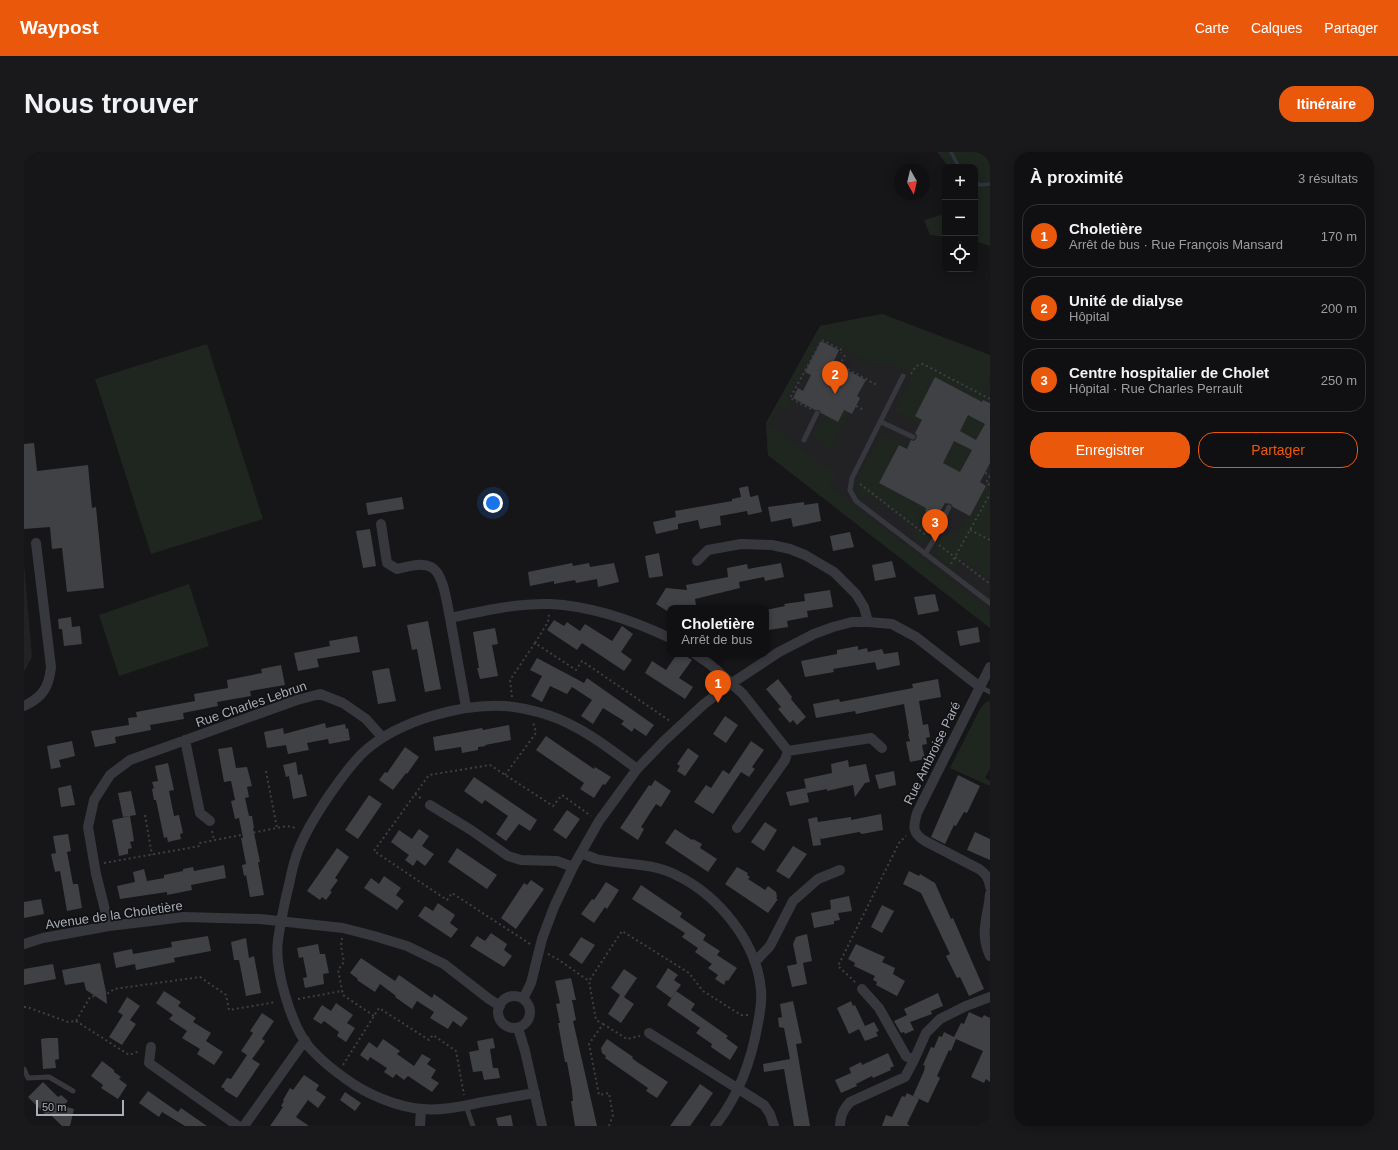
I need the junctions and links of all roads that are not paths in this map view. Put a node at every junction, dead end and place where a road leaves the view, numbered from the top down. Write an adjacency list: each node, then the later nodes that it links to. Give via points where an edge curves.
1 (903, 376): 3 (lane)
2 (817, 413): 5 (lane)
3 (881, 422): 4 (lane); 9 (lane, via 852,478 850,490 856,501)
4 (913, 437)
5 (804, 440)
6 (949, 507): 9 (lane)
7 (381, 524): 12 (street, via 387,563 397,569 418,565 431,567 441,576)
8 (36, 543): 20 (street, via 51,667 50,680 43,693)
9 (925, 554): 11 (lane)
10 (697, 561): 13 (street, via 708,550 741,544 772,545 790,549 834,572 856,594 864,607)
11 (990, 603)
12 (450, 618): 14 (street, via 505,608 550,604 602,612 642,624); 21 (street)
13 (868, 622): 17 (street, via 852,622 814,634 779,652); 18 (street, via 892,624 916,637)
14 (667, 636)
15 (699, 657): 17 (street)
16 (990, 667): 18 (street, Rue Ambroise Paré)
17 (732, 683): 25 (street); 26 (street, via 704,704)
18 (980, 687): 19 (lane); 33 (street, Rue Ambroise Paré, via 917,813 914,828 917,836 925,842 986,873)
19 (990, 692)
20 (24, 706)
21 (466, 707): 22 (street, via 438,713); 26 (street, via 505,706 549,715 578,728)
22 (382, 738): 23 (street, Rue Charles Lebrun, via 366,719 343,703 320,694); 35 (street, via 365,751 342,778 307,831 294,861)
23 (185, 740): 28 (street, Rue Charles Lebrun, via 200,813); 36 (street, Rue Charles Lebrun, via 130,760 110,775 94,800 88,827)
24 (882, 748): 25 (street, via 871,738)
25 (788, 751): 29 (street, via 785,760)
26 (637, 769): 30 (street, via 599,821)
27 (430, 805): 31 (street, via 508,856 521,860 557,861)
28 (210, 821)
29 (737, 828)
30 (581, 853): 31 (street); 39 (street, via 595,858 655,868 694,884 730,918)
31 (573, 867): 42 (street, via 554,907 542,939 531,983)
32 (840, 870): 39 (street, via 818,879 793,901 770,946)
33 (990, 887)
34 (990, 894): 38 (street, via 984,926)
35 (282, 922): 36 (street, Avenue de la Choletière, via 184,917); 43 (street, Avenue de la Choletière, via 343,928 407,946 444,964); 46 (street, via 278,941 284,994)
36 (109, 926): 37 (street, Avenue de la Choletière)
37 (24, 944)
38 (990, 956)
39 (755, 962): 50 (street, via 761,990 759,1015 749,1063)
40 (862, 989): 48 (street, via 879,1008 906,1056)
41 (990, 997): 48 (street, via 940,1019 926,1033)
42 (523, 999): 43 (street, via 510,997); 44 (street, via 530,1007 530,1012 527,1022)
43 (500, 1006): 44 (street, via 499,1016 504,1024)
44 (518, 1028): 52 (street)
45 (649, 1033): 50 (street)
46 (305, 1040): 54 (street, via 309,1047 337,1073 356,1087 385,1100); 56 (street)
47 (151, 1047): 55 (street, via 149,1062)
48 (914, 1060): 62 (street, via 905,1076 850,1102 840,1117)
49 (24, 1069): 51 (lane, via 28,1078 50,1077)
50 (738, 1090): 60 (street); 61 (street, via 764,1105)
51 (73, 1091)
52 (535, 1093): 53 (street); 59 (street)
53 (466, 1106): 54 (street); 58 (lane)
54 (421, 1109): 57 (street)
55 (238, 1126)
56 (244, 1126)
57 (420, 1126)
58 (473, 1126)
59 (542, 1126)
60 (715, 1126)
61 (774, 1126)
62 (840, 1126)

